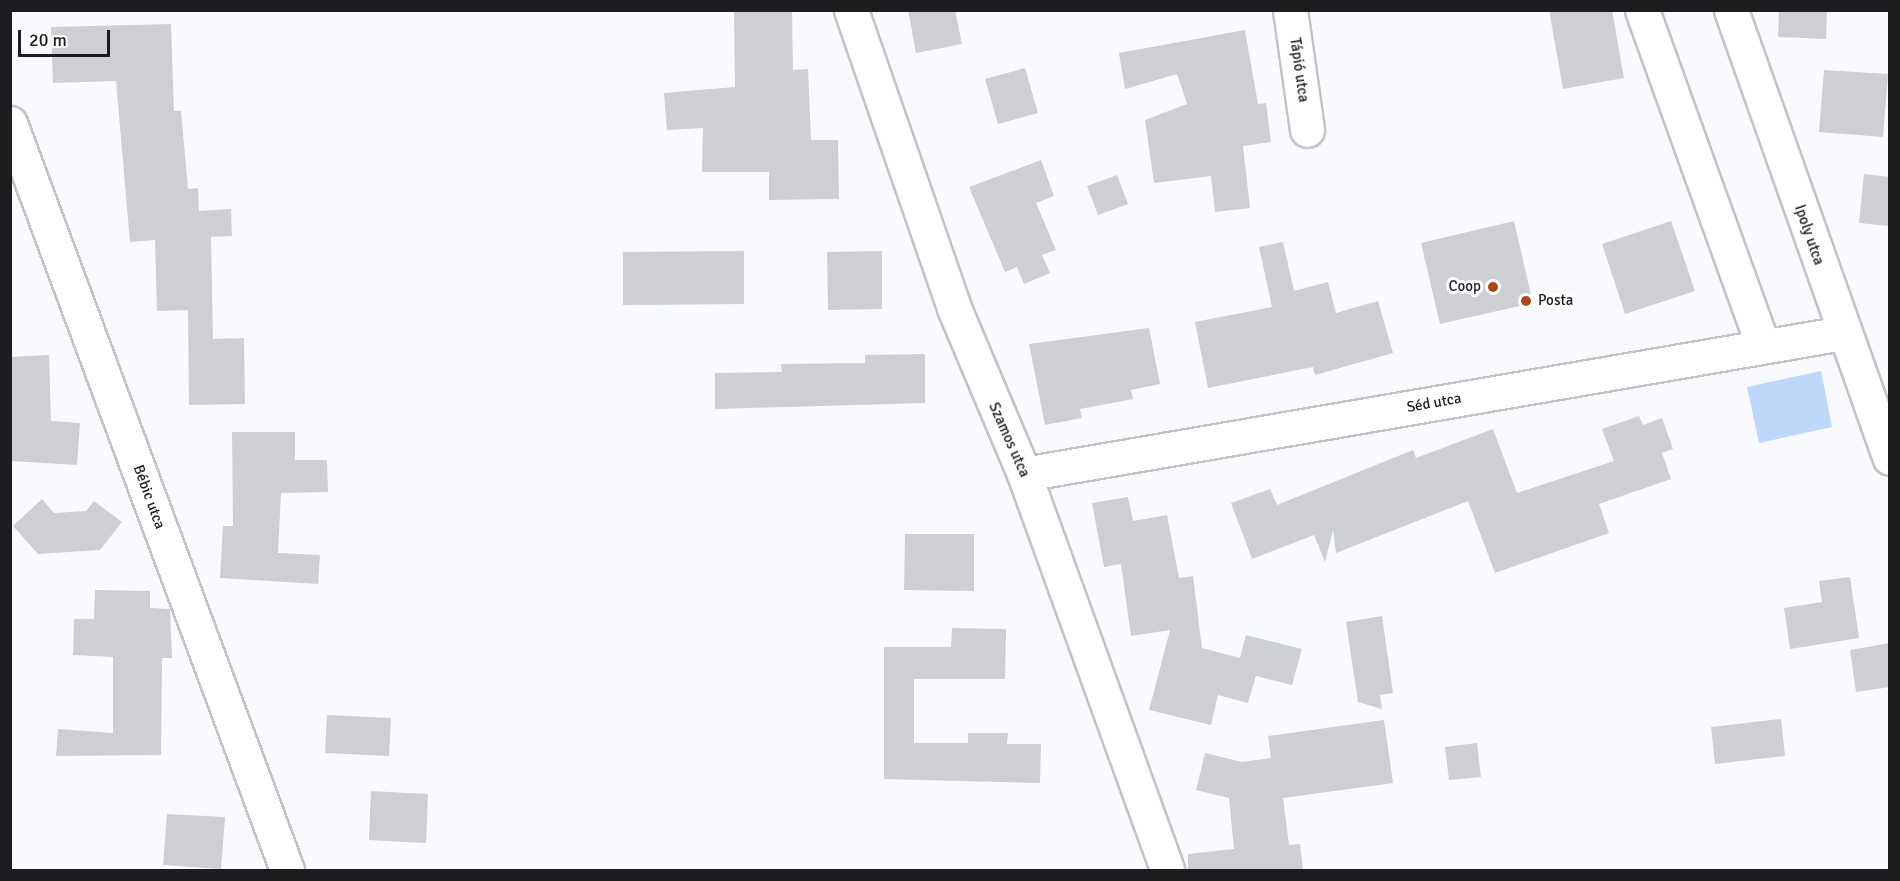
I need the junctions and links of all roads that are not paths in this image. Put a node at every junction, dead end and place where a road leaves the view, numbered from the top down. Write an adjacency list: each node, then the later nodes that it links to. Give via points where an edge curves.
1 (850, 10): 10 (street, Szamos utca, via 954,308)
2 (1290, 10): 6 (street, Tápió utca)
3 (1642, 10): 8 (street)
4 (1731, 10): 7 (street, Ipoly utca)
5 (10, 123): 11 (street, Bébic utca)
6 (1307, 130)
7 (1843, 333): 8 (street, Séd utca); 9 (street, Ipoly utca)
8 (1763, 346): 10 (street, Séd utca)
9 (1890, 458)
10 (1024, 474): 12 (street, Szamos utca)
11 (287, 870)
12 (1167, 870)

